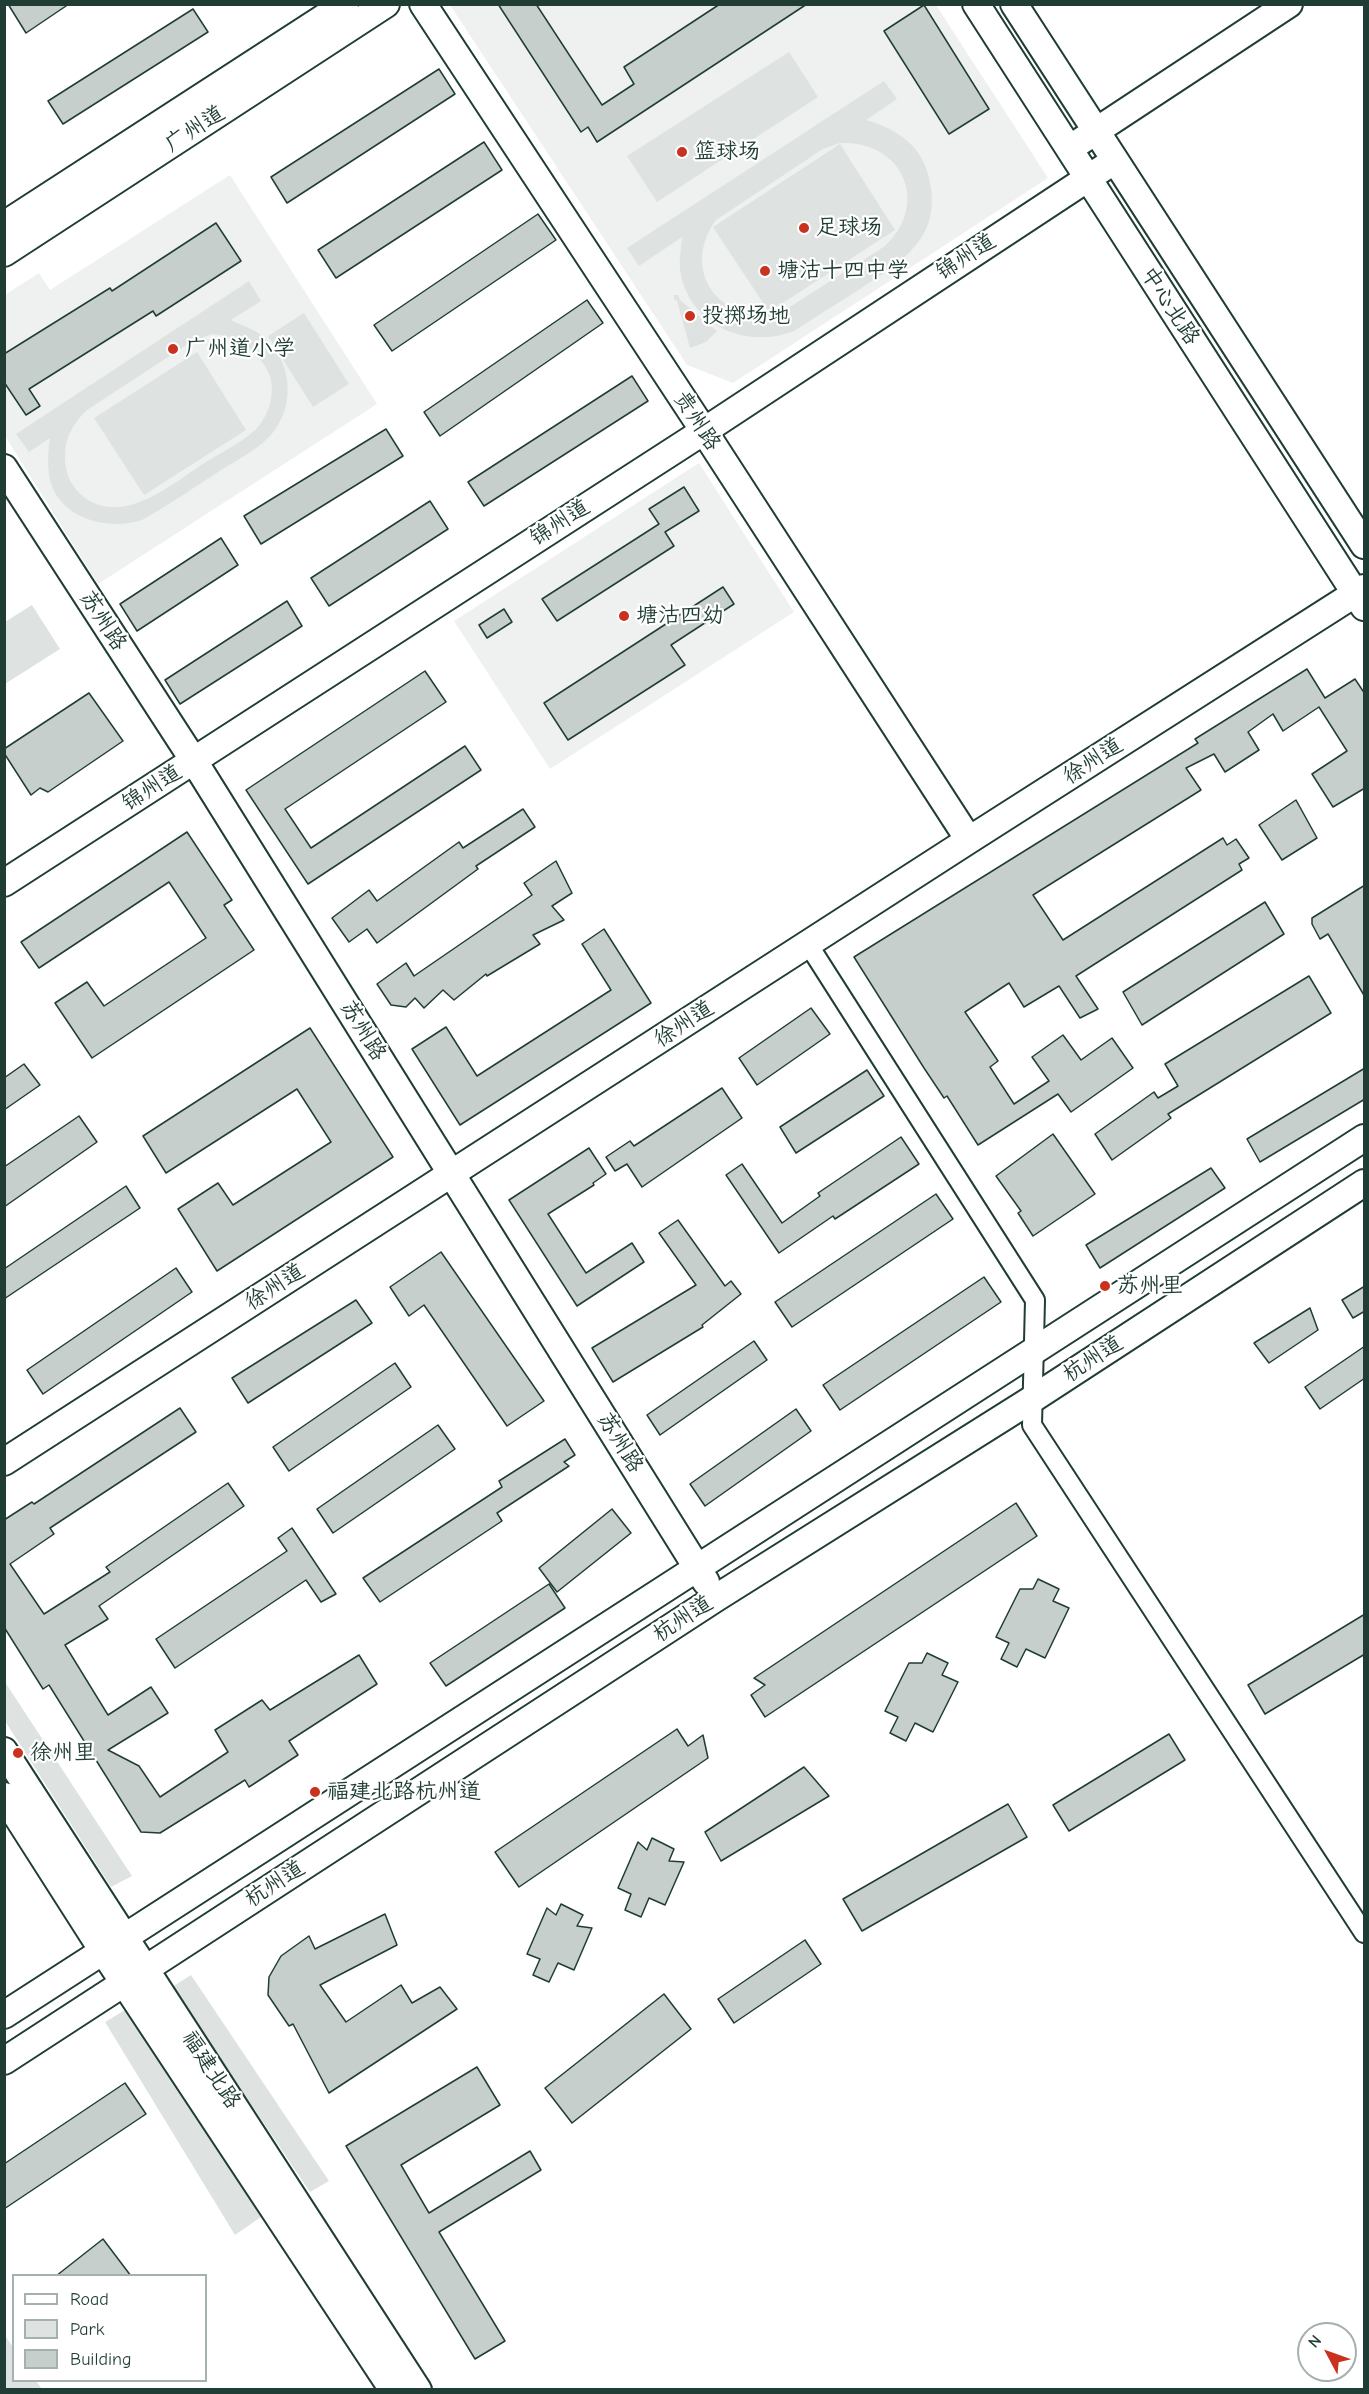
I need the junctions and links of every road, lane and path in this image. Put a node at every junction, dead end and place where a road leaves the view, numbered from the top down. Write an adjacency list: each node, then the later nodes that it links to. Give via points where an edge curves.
1 (345, 4): 11 (street, 广州道)
2 (386, 4): 12 (street, 广州道)
3 (423, 4): 13 (street, 贵州路)
4 (976, 4): 8 (street, 中心北路)
5 (1014, 4): 7 (street, 中心北路)
6 (1289, 4): 7 (street)
7 (1095, 131): 8 (street); 9 (street, 中心北路)
8 (1069, 149): 10 (street, 中心北路)
9 (1114, 161): 10 (street, 锦州道); 15 (street, 中心北路)
10 (1087, 177): 13 (street, 锦州道); 16 (street, 中心北路)
11 (4, 225)
12 (4, 253)
13 (704, 431): 17 (street, 锦州道); 18 (street, 贵州路)
14 (4, 468): 17 (street, 苏州路)
15 (1365, 546)
16 (1362, 596): 18 (street, 徐州道)
17 (194, 761): 19 (street, 锦州道); 22 (street, 苏州路)
18 (969, 840): 20 (street, 徐州道)
19 (4, 883)
20 (808, 944): 22 (street, 徐州道); 24 (street, via 1035,1300)
21 (1365, 1138): 24 (street, 杭州道)
22 (453, 1173): 26 (street, 徐州道); 27 (street, 苏州路)
23 (1365, 1183): 25 (street, 杭州道)
24 (1035, 1352): 25 (street); 27 (street, 杭州道)
25 (1034, 1398): 28 (street, 杭州道); 31 (street, via 1032,1425)
26 (4, 1462)
27 (698, 1569): 28 (street, 苏州路); 32 (street, 杭州道)
28 (716, 1598): 34 (street, 杭州道)
29 (4, 1751): 32 (street, 福建北路)
30 (4, 1796): 33 (street, 福建北路)
31 (1365, 1933)
32 (124, 1937): 33 (street, 杭州道); 34 (street, 福建北路)
33 (103, 1951): 34 (street, 福建北路); 35 (street, 杭州道)
34 (135, 1976): 36 (street, 杭州道); 37 (street, 福建北路); 38 (street, 福建北路)
35 (4, 2015)
36 (4, 2061)
37 (393, 2390)
38 (418, 2390)

